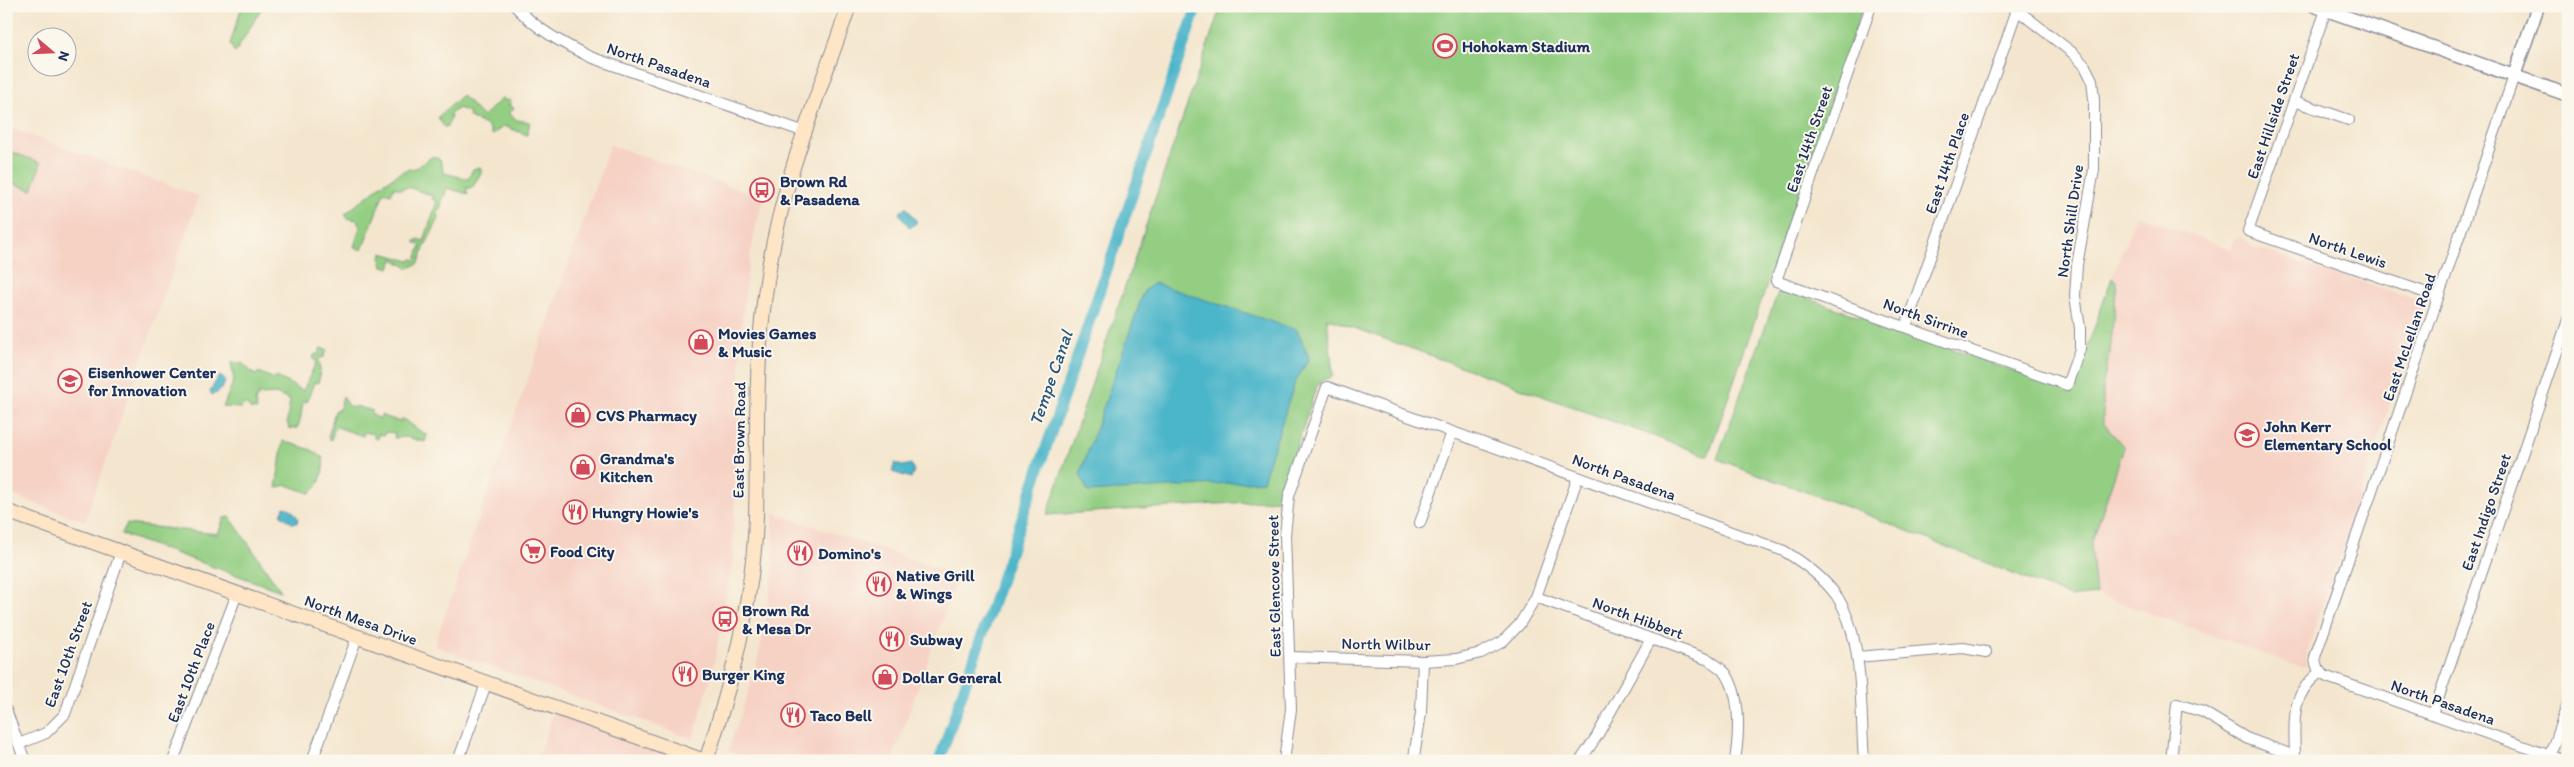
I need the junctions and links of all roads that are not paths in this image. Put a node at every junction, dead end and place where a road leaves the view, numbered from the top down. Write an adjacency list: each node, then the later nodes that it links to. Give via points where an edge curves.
1 (515, 6): 11 (street, North Pasadena, via 558,41 590,57)
2 (849, 6): 11 (main road, East Brown Road)
3 (1872, 6): 13 (street, East 14th Street)
4 (2538, 6): 7 (street)
5 (2014, 8): 16 (street, East 14th Place); 17 (street, North Shill Drive, via 2074,54 2092,80 2094,170 2077,265 2075,296 2080,349)
6 (2320, 8): 7 (street); 9 (street, East Hillside Street)
7 (2514, 76): 8 (street); 14 (street, East McLellan Road)
8 (2568, 95)
9 (2294, 101): 10 (street); 12 (street, East Hillside Street)
10 (2349, 120)
11 (805, 132): 44 (main road, East Brown Road, via 775,232 763,307 752,567 746,610 726,703)
12 (2248, 231): 14 (street, North Lewis)
13 (1776, 281): 16 (street, North Sirrine)
14 (2438, 298): 32 (street, East McLellan Road, via 2315,657)
15 (2568, 320): 36 (street, East Indigo Street)
16 (1906, 326): 17 (street, North Sirrine)
17 (2067, 384)
18 (1327, 387): 19 (street, North Pasadena); 30 (street, East Glencove Street, via 1289,496 1285,535)
19 (1452, 432): 20 (street, North Pasadena); 22 (street)
20 (1578, 477): 25 (street, North Wilbur); 29 (street, North Pasadena, via 1784,551 1808,565 1837,597 1850,623)
21 (6, 511): 23 (main road, North Mesa Drive)
22 (1420, 523)
23 (121, 552): 24 (main road, North Mesa Drive); 37 (street, East 10th Street, via 65,714 46,733)
24 (237, 594): 26 (main road, North Mesa Drive); 41 (street, East 10th Place)
25 (1536, 597): 27 (street, North Hibbert); 31 (street, North Wilbur, via 1519,625 1502,642 1480,653 1456,659)
26 (357, 636): 33 (main road, North Mesa Drive); 42 (street)
27 (1651, 639): 47 (street); 48 (street, North Hibbert, via 1709,660 1726,674 1735,694 1738,744)
28 (1986, 652): 29 (street, via 1963,648)
29 (1857, 657): 49 (street, North Pasadena)
30 (1290, 658): 31 (street, North Wilbur); 45 (street, East Glencove Street, via 1290,709)
31 (1424, 661): 46 (street)
32 (2318, 669): 36 (street, North Pasadena); 38 (street, via 2298,699)
33 (486, 684): 43 (street); 44 (main road, North Mesa Drive)
34 (2568, 703): 39 (street)
35 (6, 710): 37 (street)
36 (2433, 714): 39 (street, North Pasadena)
37 (19, 744): 40 (street)
38 (2295, 758): 50 (street, via 2246,738 2203,712 2177,704)
39 (2549, 758): 51 (street, North Pasadena)
40 (25, 761)
41 (173, 761)
42 (312, 761)
43 (458, 761)
44 (705, 761)
45 (1284, 761)
46 (1416, 761)
47 (1580, 761)
48 (1735, 761)
49 (1864, 761)
50 (2171, 761)
51 (2565, 761)

